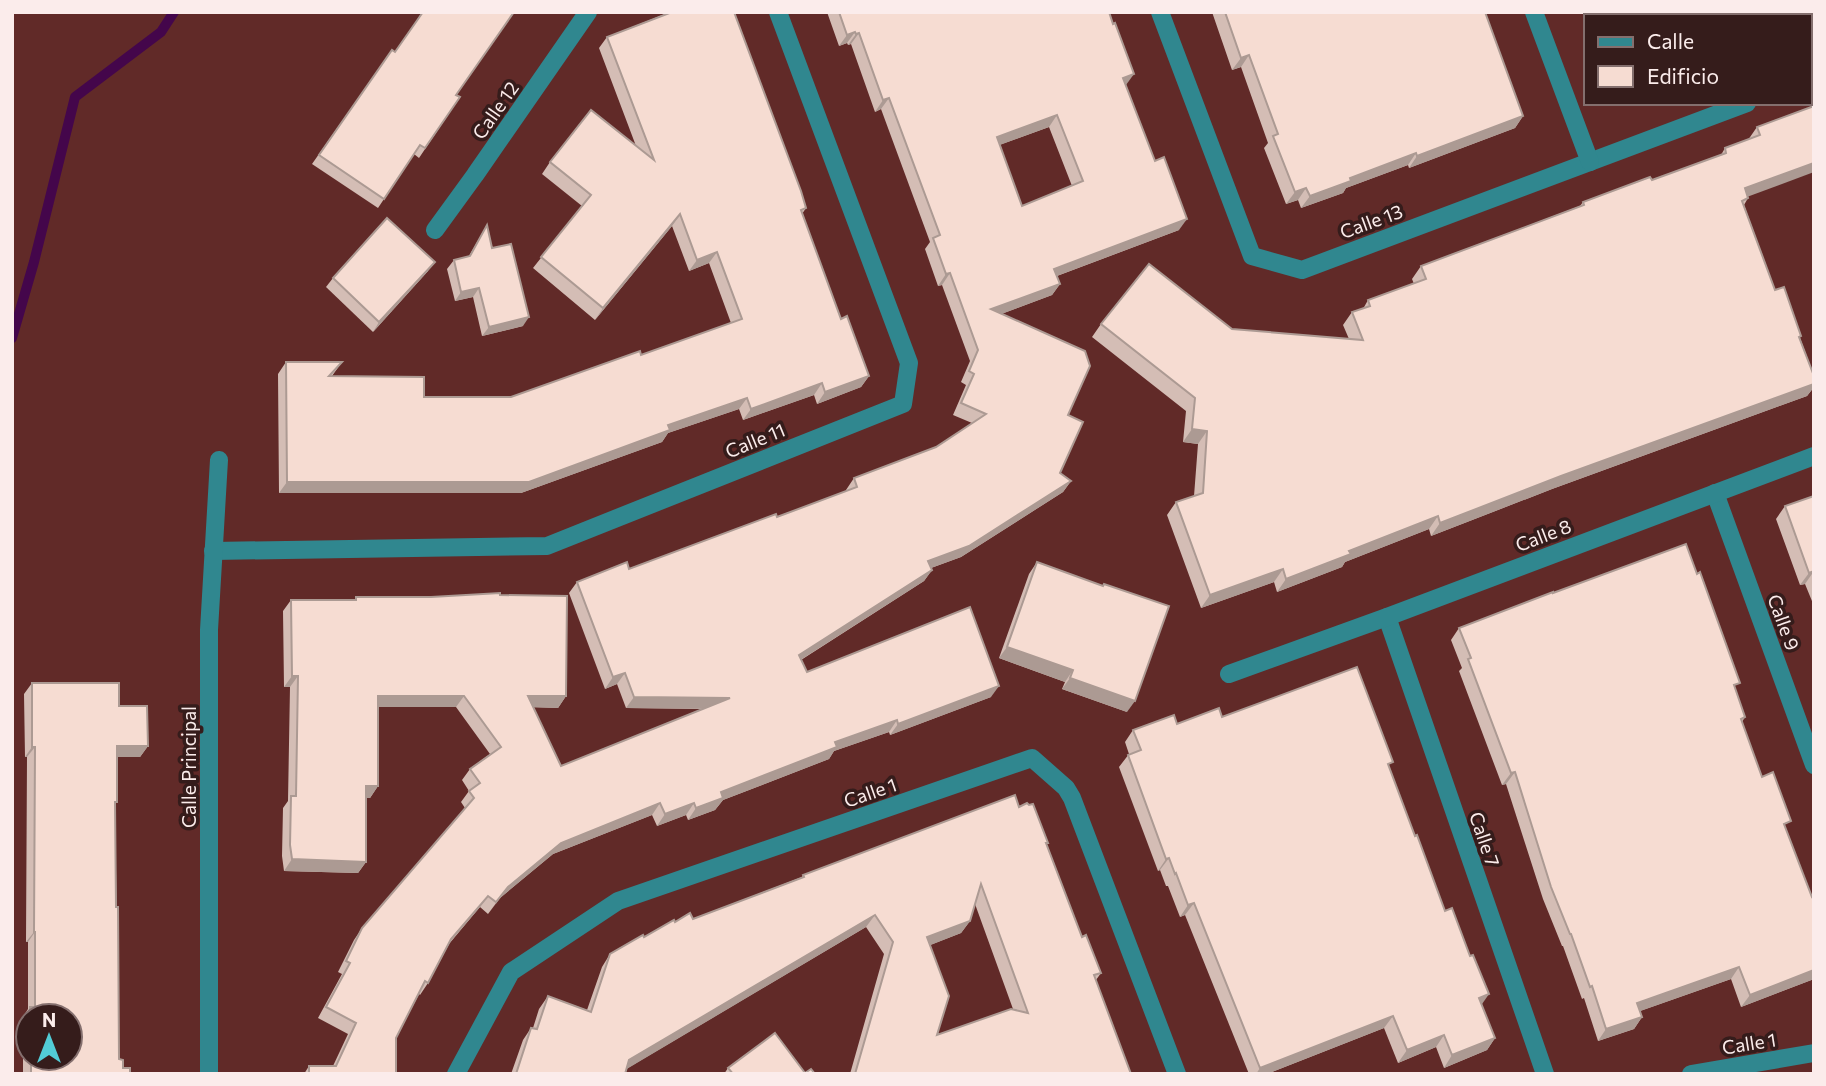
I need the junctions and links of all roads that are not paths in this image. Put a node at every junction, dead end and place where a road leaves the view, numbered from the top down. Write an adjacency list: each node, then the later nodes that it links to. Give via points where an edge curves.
1 (588, 12): 7 (street, Calle 12)
2 (778, 12): 11 (street, Calle 11, via 909,363 903,404 547,546)
3 (1160, 12): 6 (street, Calle 13, via 1252,256 1302,270)
4 (1534, 12): 6 (street)
5 (1742, 105): 6 (street, Calle 13)
6 (1590, 162)
7 (435, 230)
8 (1814, 456): 10 (street, Calle 8)
9 (219, 460): 11 (street, Calle Principal)
10 (1715, 493): 12 (street, Calle 8); 14 (street, Calle 9)
11 (214, 551): 16 (street, Calle Principal, via 209,630)
12 (1387, 617): 13 (street, Calle 8); 19 (street, Calle 7)
13 (1229, 674)
14 (1814, 765)
15 (1814, 1053): 20 (street, Calle 1)
16 (209, 1074)
17 (456, 1074): 18 (street, Calle 1, via 511,972 618,901 1032,758 1072,798)
18 (1177, 1074)
19 (1545, 1074)
20 (1691, 1074)

